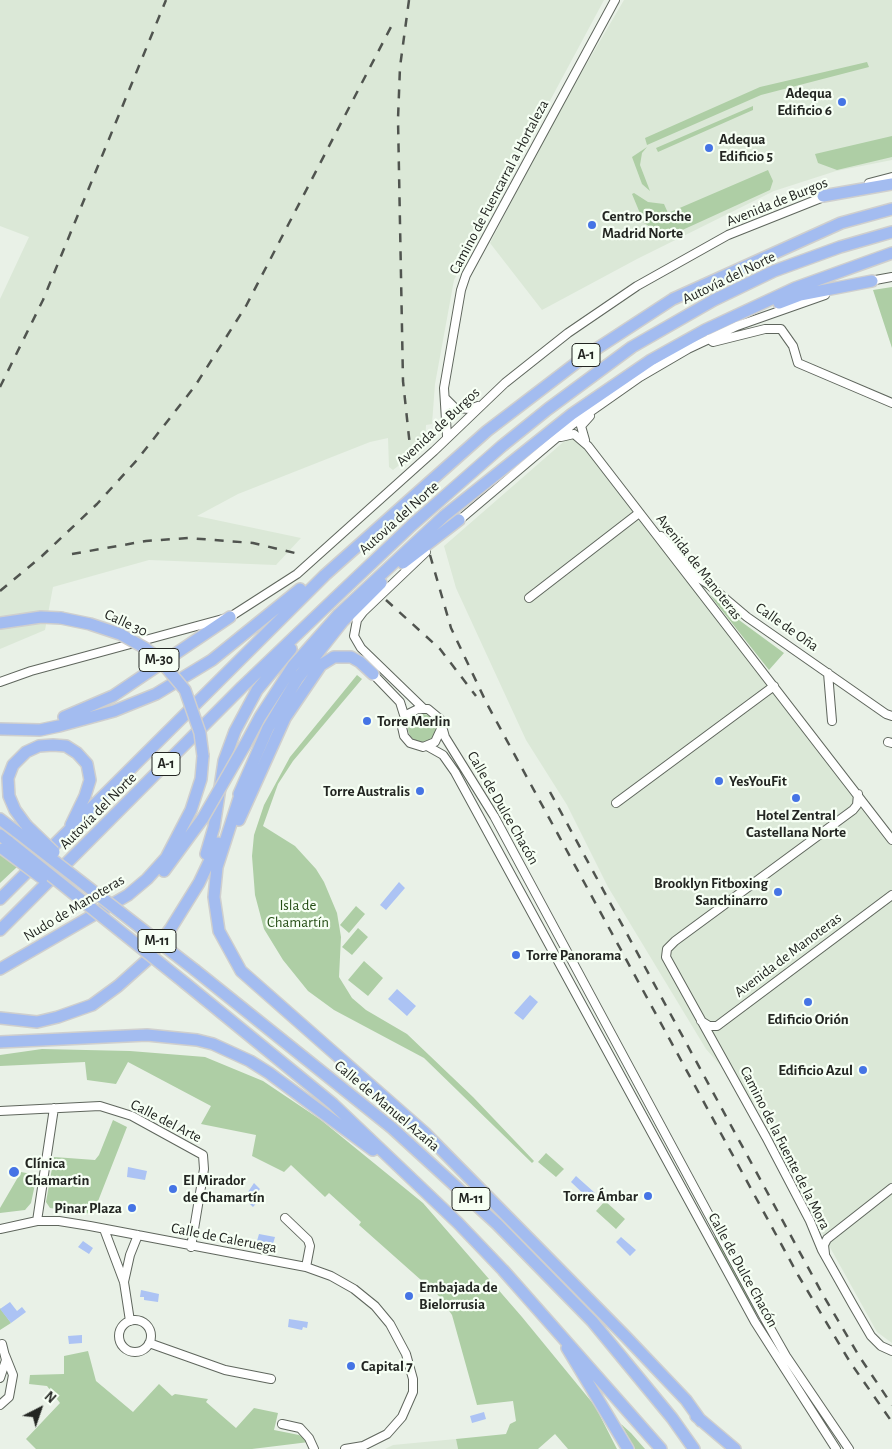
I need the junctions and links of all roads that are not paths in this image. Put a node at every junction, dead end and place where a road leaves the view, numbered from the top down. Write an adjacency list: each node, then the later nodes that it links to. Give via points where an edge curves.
1 (614, 0): 13 (street, Camino de Fuencarral a Hortaleza, via 466,275 444,388)
2 (892, 177): 4 (street, Avenida de Burgos)
3 (892, 184): 4 (highway)
4 (823, 196): 16 (street, Avenida de Burgos, via 728,236 637,286 568,333)
5 (892, 209): 25 (highway, Autovía del Norte / A-1, via 841,223 682,296 584,356 487,431)
6 (892, 232): 28 (highway, Autovía del Norte / A-1, via 774,271 714,300 632,348 502,446)
7 (892, 253): 11 (highway)
8 (892, 260): 11 (highway)
9 (892, 277): 10 (street)
10 (872, 281): 12 (highway, via 800,295)
11 (795, 288): 12 (highway)
12 (707, 334): 14 (street, via 713,342 765,329 781,330 793,346 798,363); 15 (street); 20 (highway, via 651,360 598,395)
13 (445, 398): 16 (street, via 455,408); 17 (street, Camino de Fuencarral a Hortaleza)
14 (892, 402)
15 (602, 403): 18 (street); 19 (street, Avenida de Manoteras, via 581,426)
16 (480, 406): 17 (street, Avenida de Burgos)
17 (448, 436): 30 (street, Avenida de Burgos, via 297,574)
18 (556, 438): 19 (street, Avenida de Manoteras, via 574,434); 22 (street)
19 (588, 446): 21 (street, Avenida de Manoteras)
20 (495, 476): 24 (highway); 58 (highway, bridge, via 416,541 304,652 260,716 203,818 171,863 159,876)
21 (639, 513): 23 (street, Avenida de Manoteras); 26 (street); 27 (street, Avenida de Manoteras)
22 (459, 520): 24 (highway); 36 (street, via 357,620 354,636 357,643)
23 (663, 545): 26 (street, Calle de Oña, via 690,574); 29 (street, Avenida de Manoteras)
24 (403, 563): 45 (highway, via 352,612 308,665 268,728)
25 (325, 575): 41 (highway, via 312,580 212,660 156,694 114,711 59,726 40,730); 54 (highway, Autovía del Norte / A-1)
26 (697, 577): 29 (street); 32 (street, Calle de Oña)
27 (529, 598)
28 (333, 600): 65 (highway, via 271,672 241,718 224,761 208,849); 66 (highway, Autovía del Norte / A-1)
29 (708, 602): 35 (street, Avenida de Manoteras)
30 (230, 617): 34 (street, Avenida de Burgos); 41 (highway, via 113,696 74,714)
31 (0, 624): 44 (highway, Calle 30 / M-30, bridge, via 41,617 61,618 120,634 145,648 158,658 185,690 200,733)
32 (828, 673): 37 (street, Calle de Oña); 39 (street)
33 (373, 674): 38 (street, via 400,702); 61 (highway, via 360,662 342,656 327,660 313,676 268,751 230,839)
34 (0, 682)
35 (774, 686): 46 (street, Avenida de Manoteras); 47 (street)
36 (424, 708): 38 (street, via 413,710); 42 (street, via 437,715)
37 (892, 716)
38 (405, 718): 43 (street, via 402,727 407,740 414,745)
39 (832, 721)
40 (0, 729): 41 (highway)
41 (14, 729)
42 (441, 729): 43 (street, via 438,738); 50 (street, Calle de Dulce Chacón)
43 (427, 746): 52 (street, Calle de Dulce Chacón, via 438,751 447,761)
44 (203, 756): 58 (highway, Nudo de Manoteras / M-30, via 199,786 191,810 166,858)
45 (242, 789): 61 (highway, via 217,867); 65 (highway, via 199,883)
46 (858, 794): 48 (street, Avenida de Manoteras); 49 (street)
47 (616, 803)
48 (870, 809): 49 (street, via 860,807); 55 (street, Avenida de Manoteras)
49 (853, 810): 71 (street, Camino de la Fuente de la Mora, via 667,949 666,957)
50 (494, 816): 52 (street); 63 (street, Calle de Dulce Chacón)
51 (0, 819): 53 (highway)
52 (484, 823): 64 (street, Calle de Dulce Chacón)
53 (21, 828): 54 (highway, via 9,796 8,778 13,765 26,752 39,746 53,745 66,746 87,764 90,780); 84 (highway, Calle de Manuel Azaña / M-11, bridge, via 181,954 195,970 392,1128)
54 (69, 829): 57 (highway, Autovía del Norte / A-1)
55 (892, 840)
56 (3, 843): 80 (highway, M-11, bridge, via 185,983 334,1104)
57 (23, 876): 59 (highway); 62 (highway, Autovía del Norte / A-1)
58 (147, 880): 67 (highway, Nudo de Manoteras / M-30, via 128,895)
59 (0, 892)
60 (892, 895): 71 (street, Avenida de Manoteras, via 716,1026 708,1026)
61 (214, 897): 77 (highway, via 219,931 240,972)
62 (0, 899)
63 (538, 900): 64 (street); 68 (street, Calle de Dulce Chacón)
64 (528, 906): 69 (street, Calle de Dulce Chacón)
65 (171, 928): 70 (highway, via 146,961 92,1005 37,1022)
66 (0, 930)
67 (0, 969)
68 (583, 982): 69 (street); 73 (street, Calle de Dulce Chacón)
69 (573, 988): 74 (street, Calle de Dulce Chacón)
70 (0, 1018)
71 (700, 1020): 89 (street, Camino de la Fuente de la Mora, via 766,1137)
72 (0, 1042): 80 (highway, via 147,1035 213,1044 269,1073)
73 (629, 1066): 74 (street); 78 (street, Calle de Dulce Chacón)
74 (619, 1073): 79 (street, Calle de Dulce Chacón)
75 (54, 1108): 76 (street, Calle del Arte); 83 (street); 88 (street, Calle del Arte, via 100,1106 132,1116 203,1156 204,1169)
76 (0, 1111)
77 (400, 1112): 84 (highway, via 480,1198); 104 (highway, via 425,1133 626,1337)
78 (670, 1141): 79 (street); 101 (street, Calle de Dulce Chacón, via 765,1319)
79 (660, 1147): 102 (street, Calle de Dulce Chacón, via 755,1322)
80 (420, 1186): 94 (highway, M-11, via 504,1270)
81 (892, 1188): 89 (street, via 827,1239 824,1245)
82 (285, 1218): 90 (street, Calle de Caleruega, via 308,1240)
83 (37, 1221): 85 (street, Calle de Caleruega); 86 (street, Calle de Caleruega, via 59,1221)
84 (497, 1224): 93 (highway, Calle de Manuel Azaña / M-11)
85 (0, 1229)
86 (104, 1229): 87 (street, Calle de Caleruega); 91 (street)
87 (138, 1235): 88 (street, Calle de Caleruega); 91 (street)
88 (192, 1246): 90 (street, Calle de Caleruega)
89 (827, 1258): 97 (street, Camino de la Fuente de la Mora, via 871,1336)
90 (306, 1268): 106 (street, Calle de Caleruega, via 331,1276 375,1306 390,1324 406,1354 413,1379 410,1401 402,1417 387,1434)
91 (124, 1282): 92 (street)
92 (130, 1321): 95 (street, via 139,1321 147,1326 151,1334); 95 (street, via 121,1327 119,1337 123,1347 132,1352 142,1350)
93 (592, 1321): 104 (highway, via 608,1329); 111 (highway, Calle de Manuel Azaña / M-11)
94 (556, 1329): 109 (highway); 110 (highway, M-11)
95 (149, 1343): 100 (street, via 225,1370)
96 (2, 1344): 98 (street)
97 (892, 1351)
98 (5, 1356): 99 (street); 103 (street, via 13,1375 8,1397)
99 (0, 1378)
100 (271, 1379)
101 (814, 1398): 102 (street); 114 (street, Calle de Dulce Chacón)
102 (806, 1404): 113 (street, Calle de Dulce Chacón)
103 (0, 1405)
104 (701, 1420): 112 (highway)
105 (282, 1424): 107 (street, via 300,1428)
106 (363, 1447): 108 (street, Calle de Caleruega)
107 (314, 1449)
108 (345, 1449)
109 (628, 1449)
110 (661, 1449)
111 (694, 1449)
112 (735, 1449)
113 (836, 1449)
114 (849, 1449)

